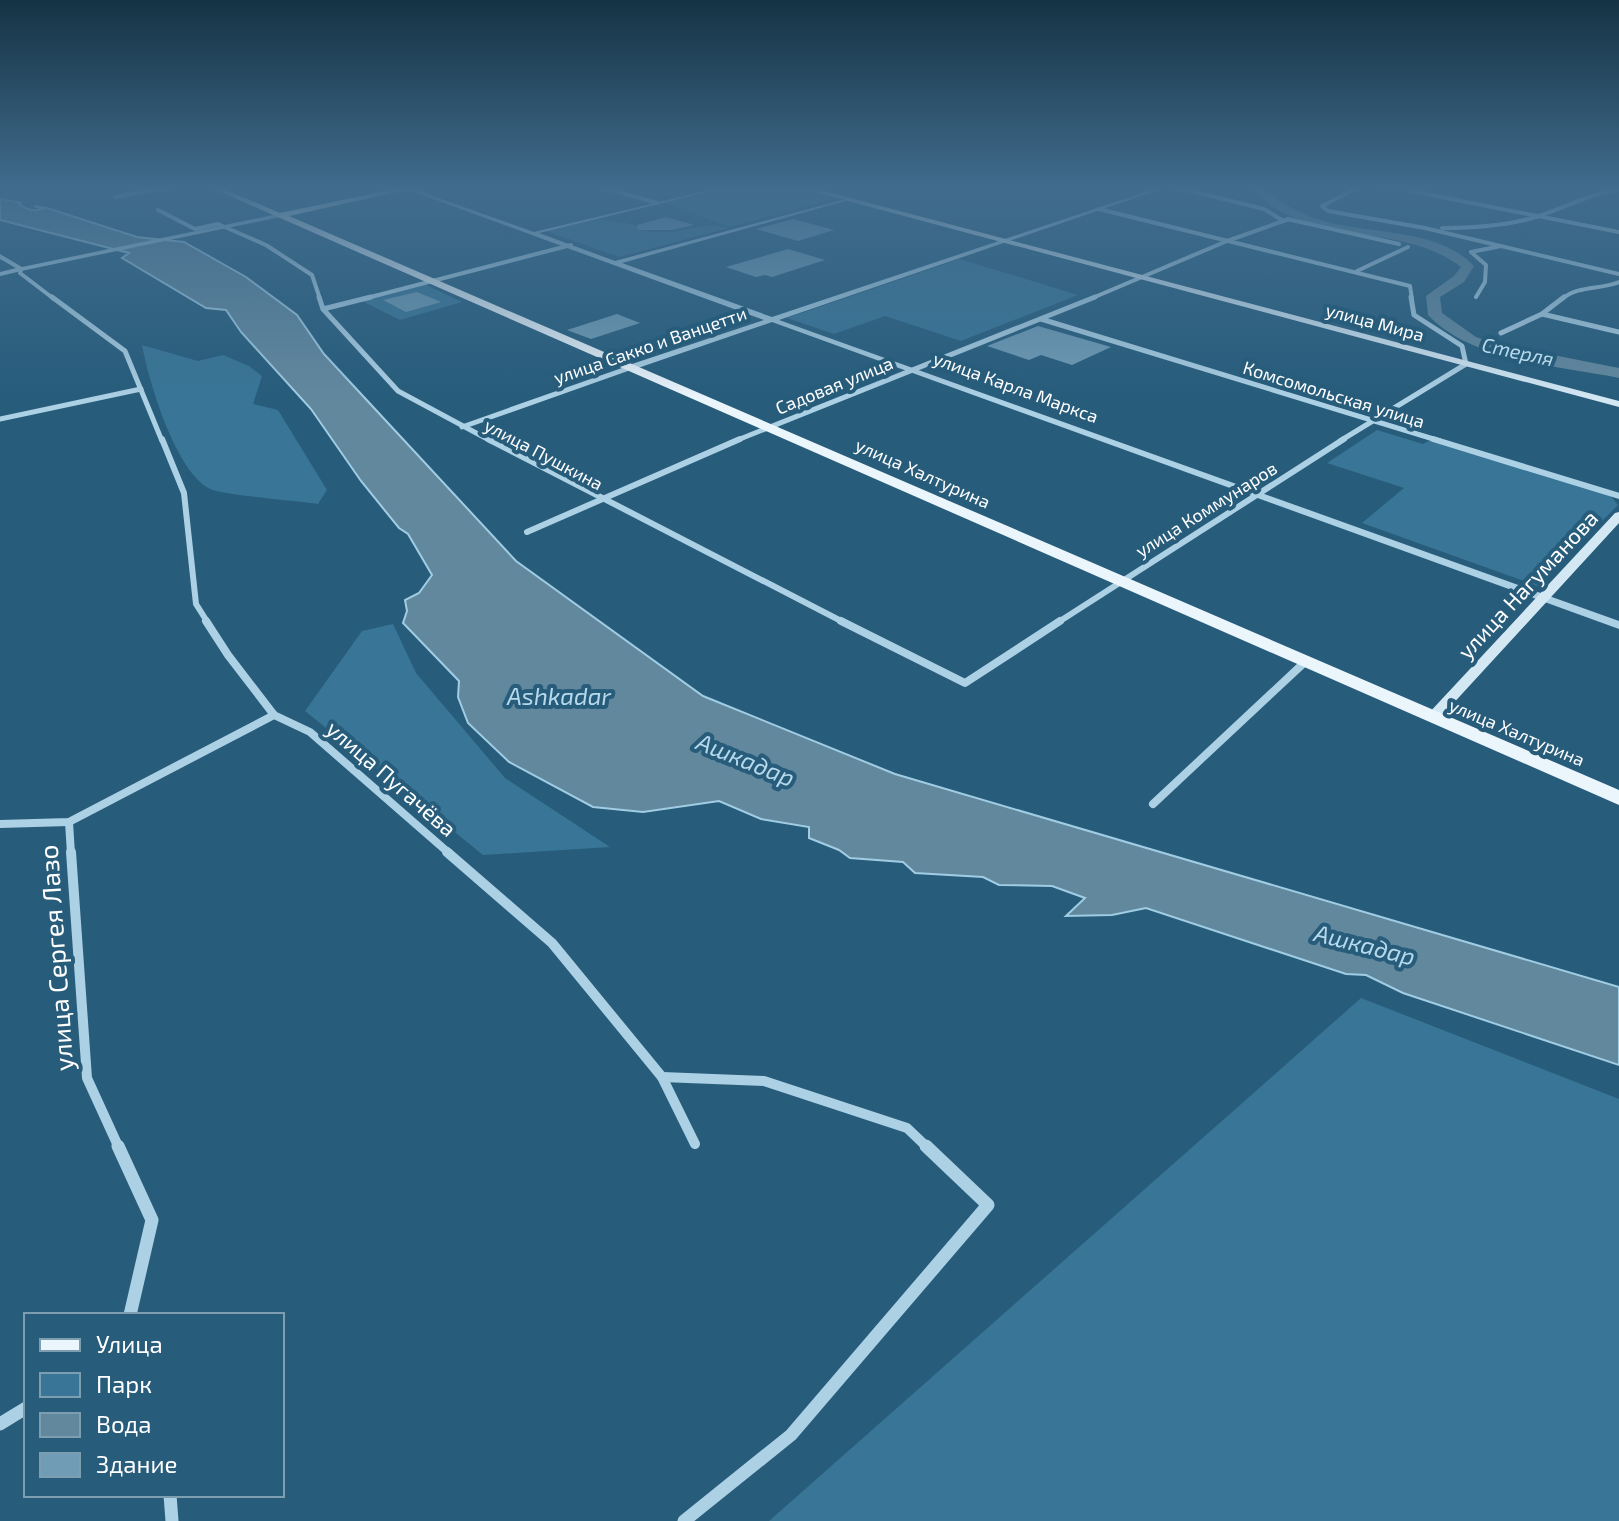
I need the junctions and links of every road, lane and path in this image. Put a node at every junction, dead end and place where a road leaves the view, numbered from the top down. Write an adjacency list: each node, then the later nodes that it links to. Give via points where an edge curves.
1 (2, 257): 16 (street, улица Пугачёва)
2 (78, 257): 16 (street)
3 (284, 257): 24 (street, улица Пушкина, via 312,275)
4 (374, 257): 21 (main road, улица Халтурина)
5 (524, 257): 21 (street)
6 (603, 257): 15 (street, улица Карла Маркса)
7 (635, 257): 15 (street)
8 (963, 257): 27 (street, улица Сакко и Ванцетти)
9 (1066, 257): 20 (main road, улица Мира)
10 (1190, 257): 20 (street, Садовая улица)
11 (1293, 257): 17 (street)
12 (1387, 257): 17 (street)
13 (1477, 257): 23 (street, via 1486,265 1486,285)
14 (1553, 257): 19 (street)
15 (617, 262): 27 (street, улица Карла Маркса)
16 (21, 269): 18 (street); 33 (street, улица Пугачёва, via 125,351)
17 (1356, 272): 30 (street, via 1410,286 1414,315 1462,346)
18 (0, 274)
19 (1619, 274)
20 (1144, 277): 26 (street, Садовая улица); 30 (main road, улица Мира)
21 (430, 281): 24 (street); 31 (main road, улица Халтурина)
22 (1619, 282): 25 (street, via 1570,292)
23 (1476, 297)
24 (323, 309): 37 (street, улица Пушкина, via 385,381)
25 (1542, 314): 28 (street); 29 (street)
26 (1041, 318): 32 (street, Садовая улица); 36 (street, Комсомольская улица)
27 (776, 320): 31 (street, улица Сакко и Ванцетти); 32 (street, улица Карла Маркса)
28 (1619, 332)
29 (1501, 333)
30 (1466, 364): 34 (main road, улица Мира); 36 (street, улица Коммунаров)
31 (632, 367): 37 (street, улица Сакко и Ванцетти); 38 (main road, улица Халтурина)
32 (912, 369): 38 (street, Садовая улица); 39 (street, улица Карла Маркса)
33 (141, 389): 35 (street); 49 (street, улица Пугачёва, via 184,493 196,604)
34 (1619, 404)
35 (0, 419)
36 (1373, 422): 39 (street, улица Коммунаров); 40 (street, Комсомольская улица)
37 (462, 427): 41 (street, улица Пушкина)
38 (768, 427): 41 (street, Садовая улица); 44 (main road, улица Халтурина)
39 (1256, 493): 44 (street, улица Коммунаров); 45 (street, улица Карла Маркса)
40 (1619, 496)
41 (601, 500): 43 (street, Садовая улица); 48 (street, улица Пушкина)
42 (1619, 516): 45 (main road, улица Нагуманова)
43 (527, 532)
44 (1120, 580): 47 (main road, улица Халтурина); 48 (street, улица Коммунаров)
45 (1546, 599): 46 (street, улица Карла Маркса); 50 (main road, улица Нагуманова)
46 (1619, 625)
47 (1306, 661): 50 (main road, улица Халтурина); 52 (street)
48 (965, 683)
49 (274, 715): 53 (street); 55 (street, улица Пугачёва, via 310,732 552,943)
50 (1433, 717): 51 (main road, улица Халтурина)
51 (1619, 798)
52 (1153, 804)
53 (69, 822): 54 (street); 57 (street, улица Сергея Лазо, via 87,1078 152,1220)
54 (0, 824)
55 (662, 1077): 56 (street, улица Пугачёва); 62 (street, via 764,1081 907,1128 988,1205 791,1435)
56 (695, 1144)
57 (130, 1313)
58 (24, 1409): 59 (street)
59 (0, 1424)
60 (170, 1497): 61 (street)
61 (172, 1521)
62 (684, 1521)

